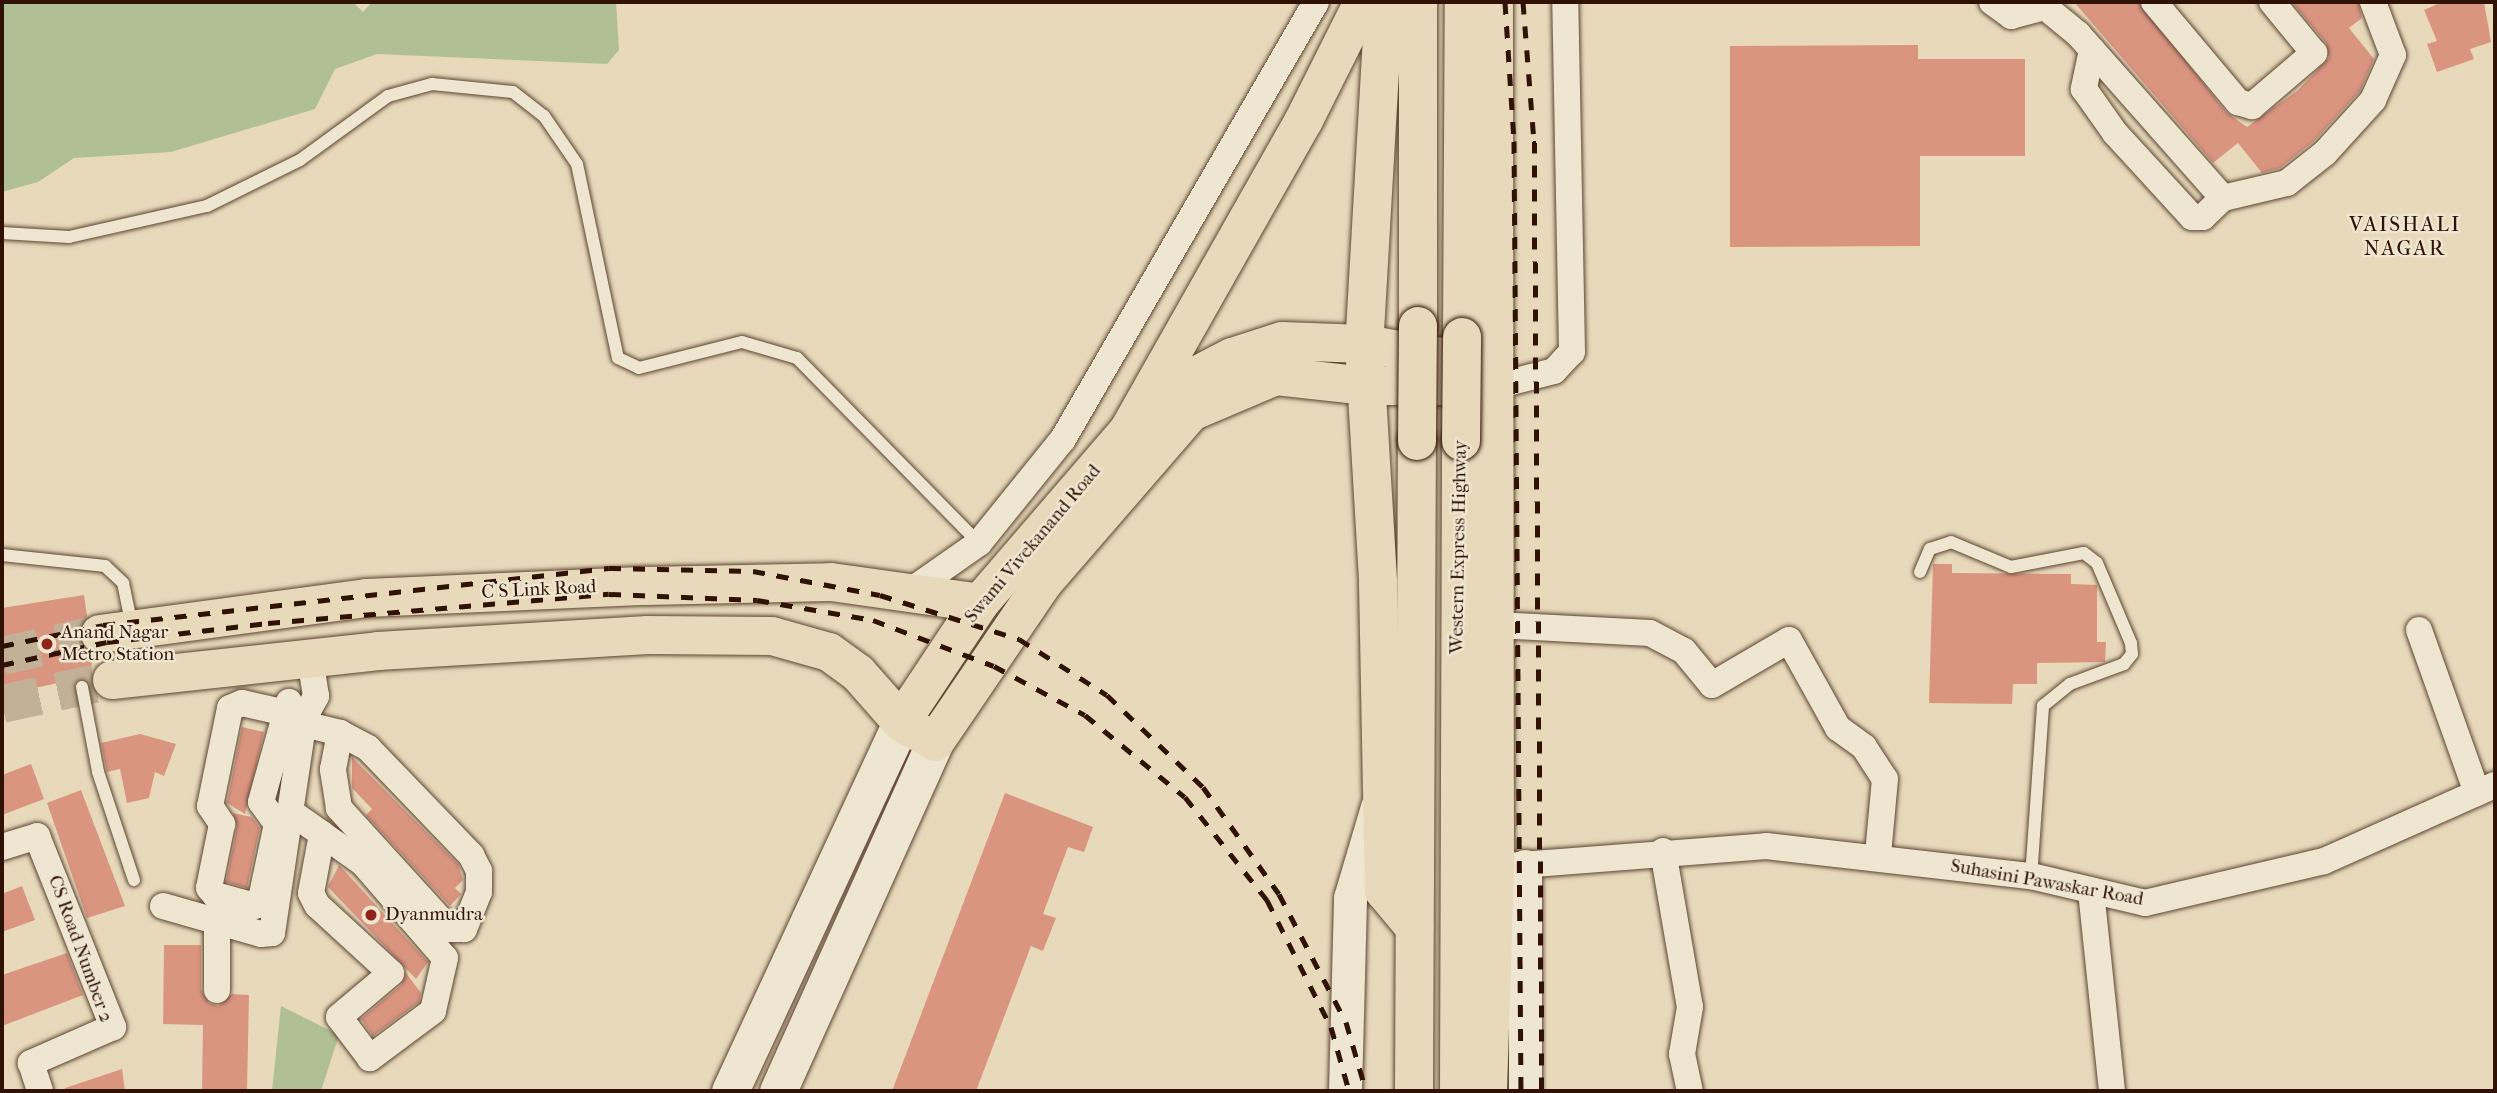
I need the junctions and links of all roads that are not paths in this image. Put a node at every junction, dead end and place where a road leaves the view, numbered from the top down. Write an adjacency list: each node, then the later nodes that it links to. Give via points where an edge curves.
1 (1316, 2): 19 (street, via 1063,439)
2 (1363, 2): 18 (main road, via 1304,120)
3 (1384, 2): 15 (main road)
4 (1418, 2): 49 (main road, bridge)
5 (1465, 2): 47 (main road, Western Express Highway, bridge)
6 (1494, 2): 16 (main road)
7 (1565, 2): 16 (street, via 1572,352 1554,371)
8 (1992, 2): 12 (street, via 2011,16 2045,6)
9 (2154, 2): 10 (street, via 2238,102 2252,106 2314,53)
10 (2272, 2)
11 (2373, 2): 13 (street, via 2393,55 2373,100 2325,153 2287,183)
12 (2092, 50): 13 (street); 13 (street, via 2084,89 2115,134 2192,217 2203,217)
13 (2223, 198)
14 (2, 233): 19 (lane, via 69,237 207,206 300,160 388,96 432,84 513,92 544,116 577,164 618,358 639,368 742,342 797,358)
15 (1364, 344): 16 (main road, Swami Vivekanand Road); 17 (main road); 18 (main road, Swami Vivekanand Road, via 1282,341 1232,356 1178,385)
16 (1496, 376): 17 (main road, Swami Vivekanand Road); 25 (main road)
17 (1367, 386): 34 (main road, Swami Vivekanand Road, via 1315,376 1276,376 1192,412 1044,583); 36 (main road, via 1378,583)
18 (1128, 431): 24 (main road, Swami Vivekanand Road)
19 (979, 542): 23 (street)
20 (2, 555): 26 (lane, via 106,566 123,583)
21 (1920, 572): 43 (lane, via 1930,549 1951,542 2011,567 2084,553 2097,564 2131,643 2132,654 2124,664 2070,684 2043,706)
22 (808, 582): 23 (main road, C S Link Road); 26 (main road, C S Link Road, via 366,598); 28 (main road)
23 (912, 590): 24 (main road, C S Link Road)
24 (980, 603): 32 (main road, Swami Vivekanand Road)
25 (1496, 625): 41 (street, via 1650,633 1684,651 1712,685 1789,640 1838,728 1864,747 1885,779); 42 (main road)
26 (116, 630)
27 (2419, 630): 35 (street)
28 (794, 639): 29 (main road, via 648,635); 32 (main road, via 829,652 858,673)
29 (293, 661): 30 (main road); 31 (street, via 316,696)
30 (97, 684): 44 (lane, via 98,772)
31 (296, 714): 31 (street, via 261,802 277,824 261,899 255,906 215,895 209,888 222,824 210,806 230,708 242,703); 33 (street); 37 (street)
32 (901, 722): 34 (main road); 52 (main road, Swami Vivekanand Road)
33 (340, 733): 33 (street, via 368,748 471,855 479,872 479,892 464,929 449,929 339,808 333,769)
34 (935, 743): 53 (main road, Swami Vivekanand Road)
35 (2486, 789): 45 (street, Suhasini Pawaskar Road, via 2324,862 2145,903)
36 (1381, 795): 49 (main road, via 1384,891); 54 (street, via 1350,898)
37 (292, 813): 38 (street); 48 (street, via 272,933)
38 (322, 834): 38 (street, via 363,863 445,958 433,1011 370,1058 339,1017 391,972 317,905 311,893)
39 (2, 847): 51 (street, CS Road Number 2, via 37,836 113,1027 31,1063)
40 (1662, 851): 41 (street, Suhasini Pawaskar Road, via 1766,846); 42 (street, Suhasini Pawaskar Road); 59 (street, via 1690,1007 1682,1054)
41 (1878, 855): 43 (street, Suhasini Pawaskar Road)
42 (1510, 866): 47 (main road); 57 (main road); 58 (street)
43 (2031, 876): 45 (street, Suhasini Pawaskar Road)
44 (134, 880)
45 (2091, 891): 60 (street)
46 (163, 906): 48 (street)
47 (1456, 906): 56 (main road, Western Express Highway)
48 (217, 922): 50 (street)
49 (1414, 928): 55 (main road)
50 (217, 990)
51 (40, 1091)
52 (730, 1091)
53 (778, 1091)
54 (1345, 1091)
55 (1414, 1091)
56 (1459, 1091)
57 (1488, 1091)
58 (1525, 1091)
59 (1690, 1091)
60 (2112, 1091)

